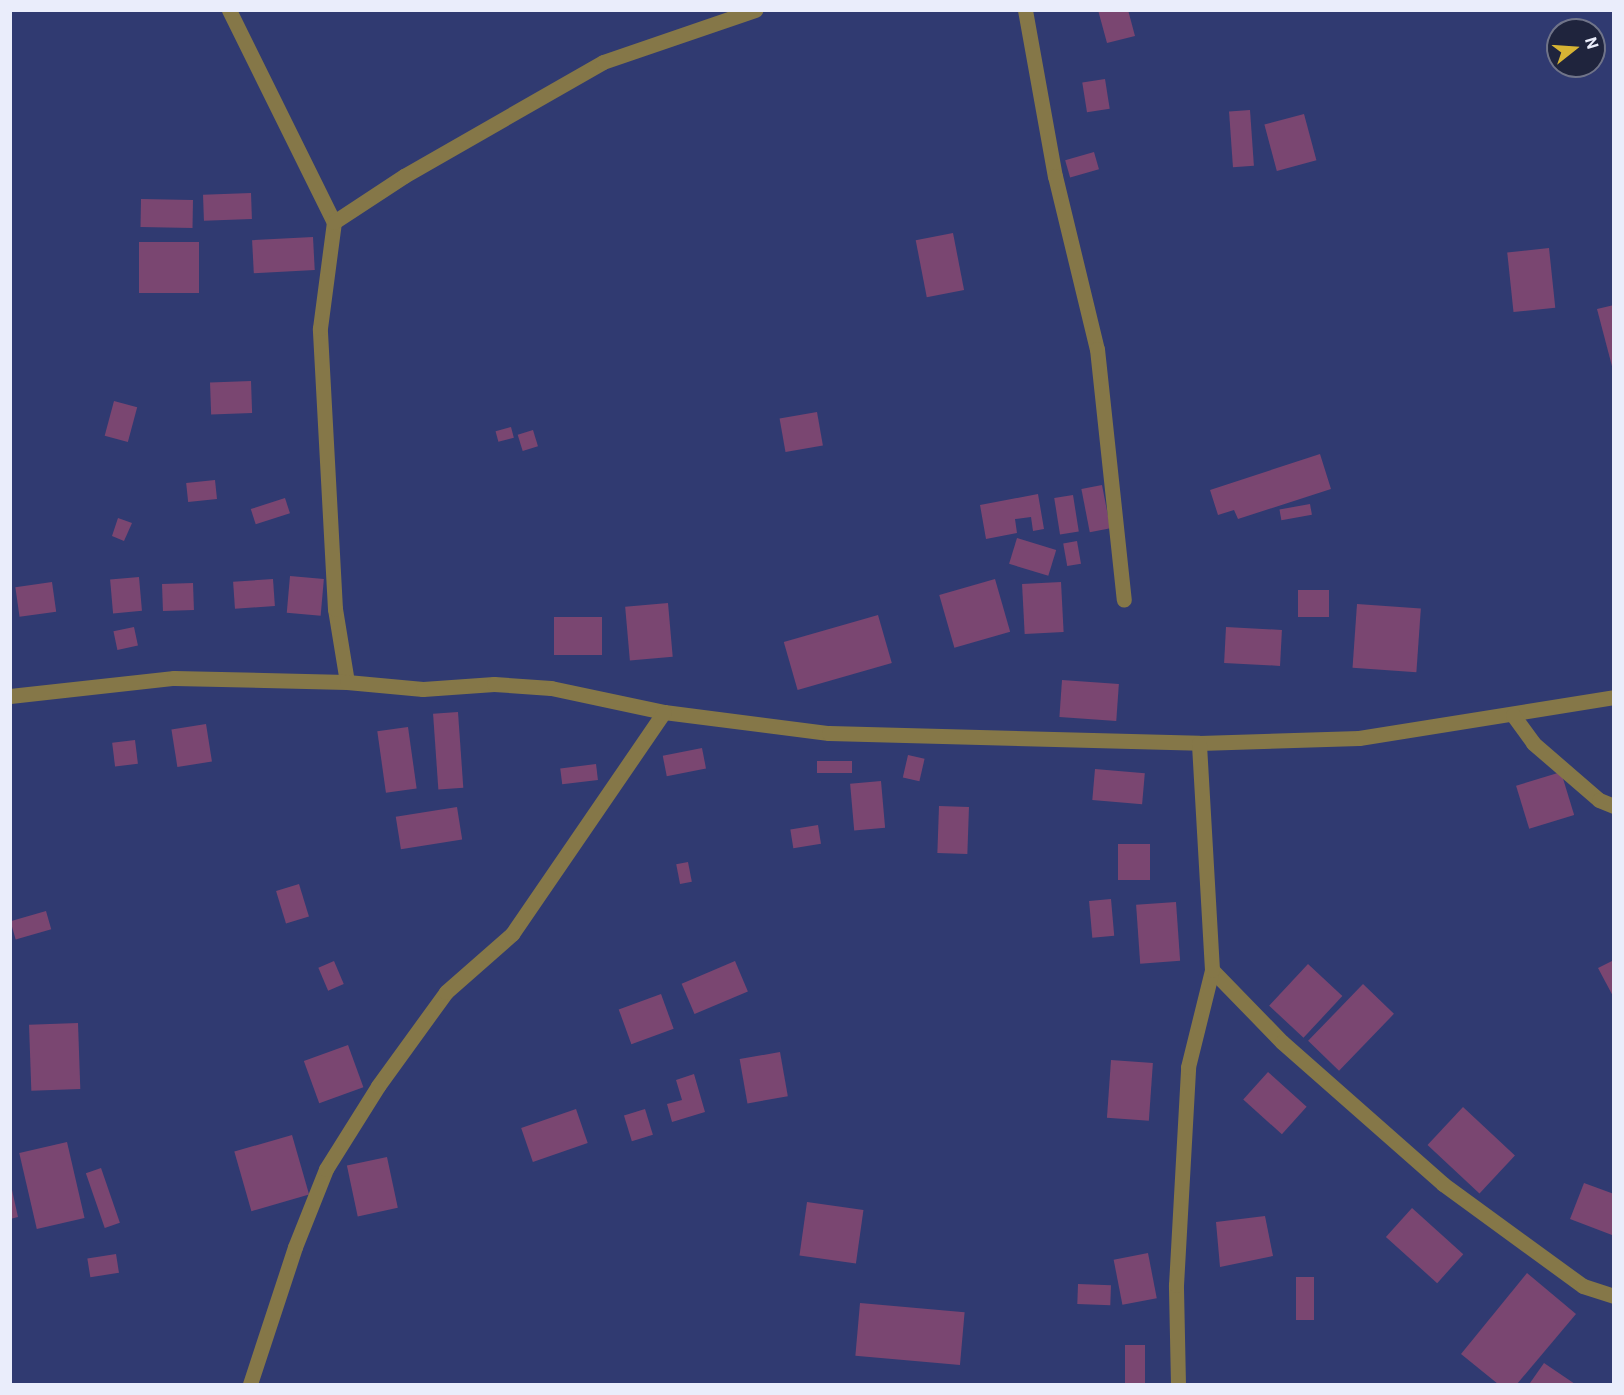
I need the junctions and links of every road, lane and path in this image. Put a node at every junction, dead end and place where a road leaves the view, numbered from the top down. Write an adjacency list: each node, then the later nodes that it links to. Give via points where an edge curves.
1 (229, 10): 4 (street)
2 (755, 10): 4 (street, via 603,62 404,176)
3 (1025, 10): 5 (street, via 1055,176 1097,349)
4 (334, 222): 6 (street, via 320,328 335,609)
5 (1124, 600)
6 (347, 682): 7 (street, via 174,678); 9 (street, via 423,688 494,684 551,688)
7 (10, 696)
8 (1614, 697): 10 (street)
9 (664, 712): 11 (street, via 829,733); 15 (street, via 512,934 446,992 378,1086 326,1169)
10 (1513, 715): 11 (street, via 1359,738); 12 (street, via 1533,743 1599,800)
11 (1199, 743): 13 (street)
12 (1614, 806)
13 (1212, 970): 14 (street, via 1282,1042 1443,1184 1584,1286); 16 (street, via 1188,1067 1176,1285)
14 (1614, 1296)
15 (248, 1383)
16 (1178, 1384)

